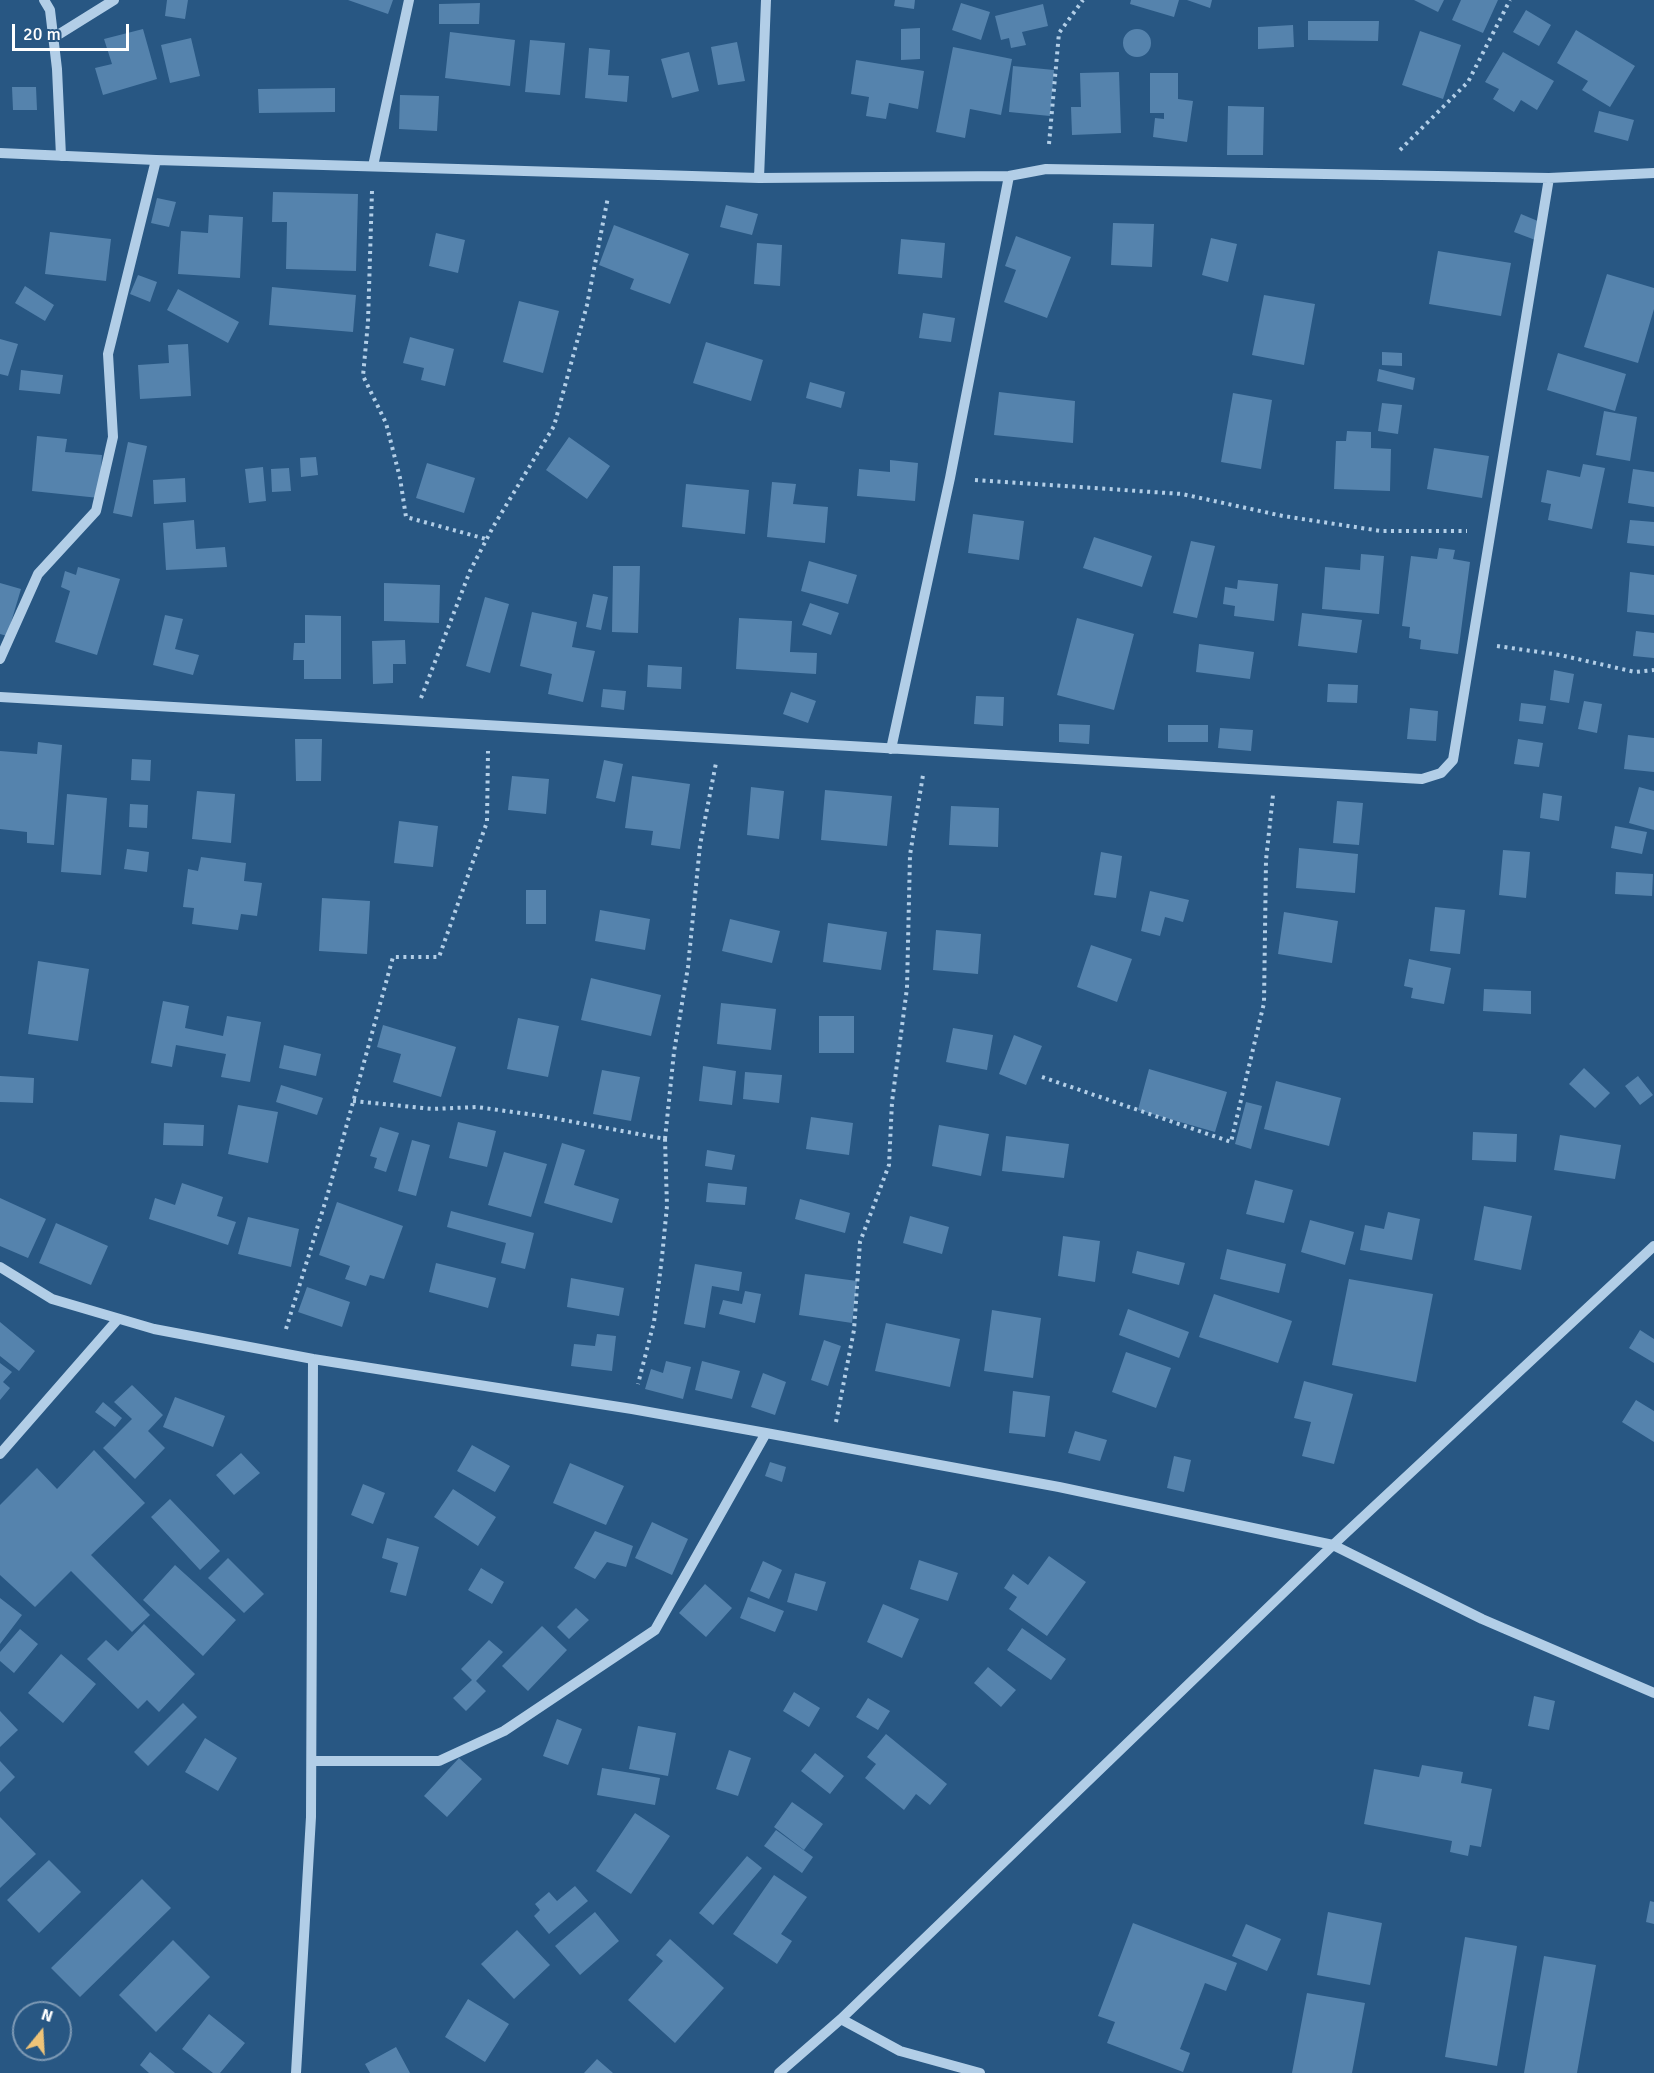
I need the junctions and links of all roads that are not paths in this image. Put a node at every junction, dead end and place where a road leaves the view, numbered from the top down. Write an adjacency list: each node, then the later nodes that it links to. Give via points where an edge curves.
1 (44, 0): 5 (street, via 50,10)
2 (114, 0): 5 (street)
3 (409, 0): 9 (street)
4 (766, 0): 12 (street)
5 (53, 38): 7 (street)
6 (0, 153): 7 (street)
7 (61, 156): 8 (street)
8 (156, 160): 9 (street); 14 (street, via 108,354 113,437 96,511 38,574)
9 (372, 166): 12 (street)
10 (1654, 173): 13 (street)
11 (1009, 176): 12 (street); 13 (street, via 1046,169); 16 (street, via 950,478)
12 (759, 178)
13 (1549, 178): 16 (street, via 1453,760 1441,773 1422,779)
14 (0, 659)
15 (0, 697): 16 (street)
16 (891, 749)
17 (1654, 1246): 23 (street)
18 (0, 1267): 19 (street, via 52,1299)
19 (118, 1319): 20 (street); 22 (street)
20 (313, 1359): 21 (street); 25 (street)
21 (766, 1433): 23 (street, via 1059,1487); 25 (street, via 656,1630 504,1731 440,1761)
22 (0, 1454)
23 (1333, 1545): 24 (street, via 1482,1619); 26 (street)
24 (1654, 1693)
25 (312, 1761): 27 (street)
26 (841, 2019): 28 (street); 29 (street, via 900,2051)
27 (296, 2073)
28 (779, 2073)
29 (980, 2073)

